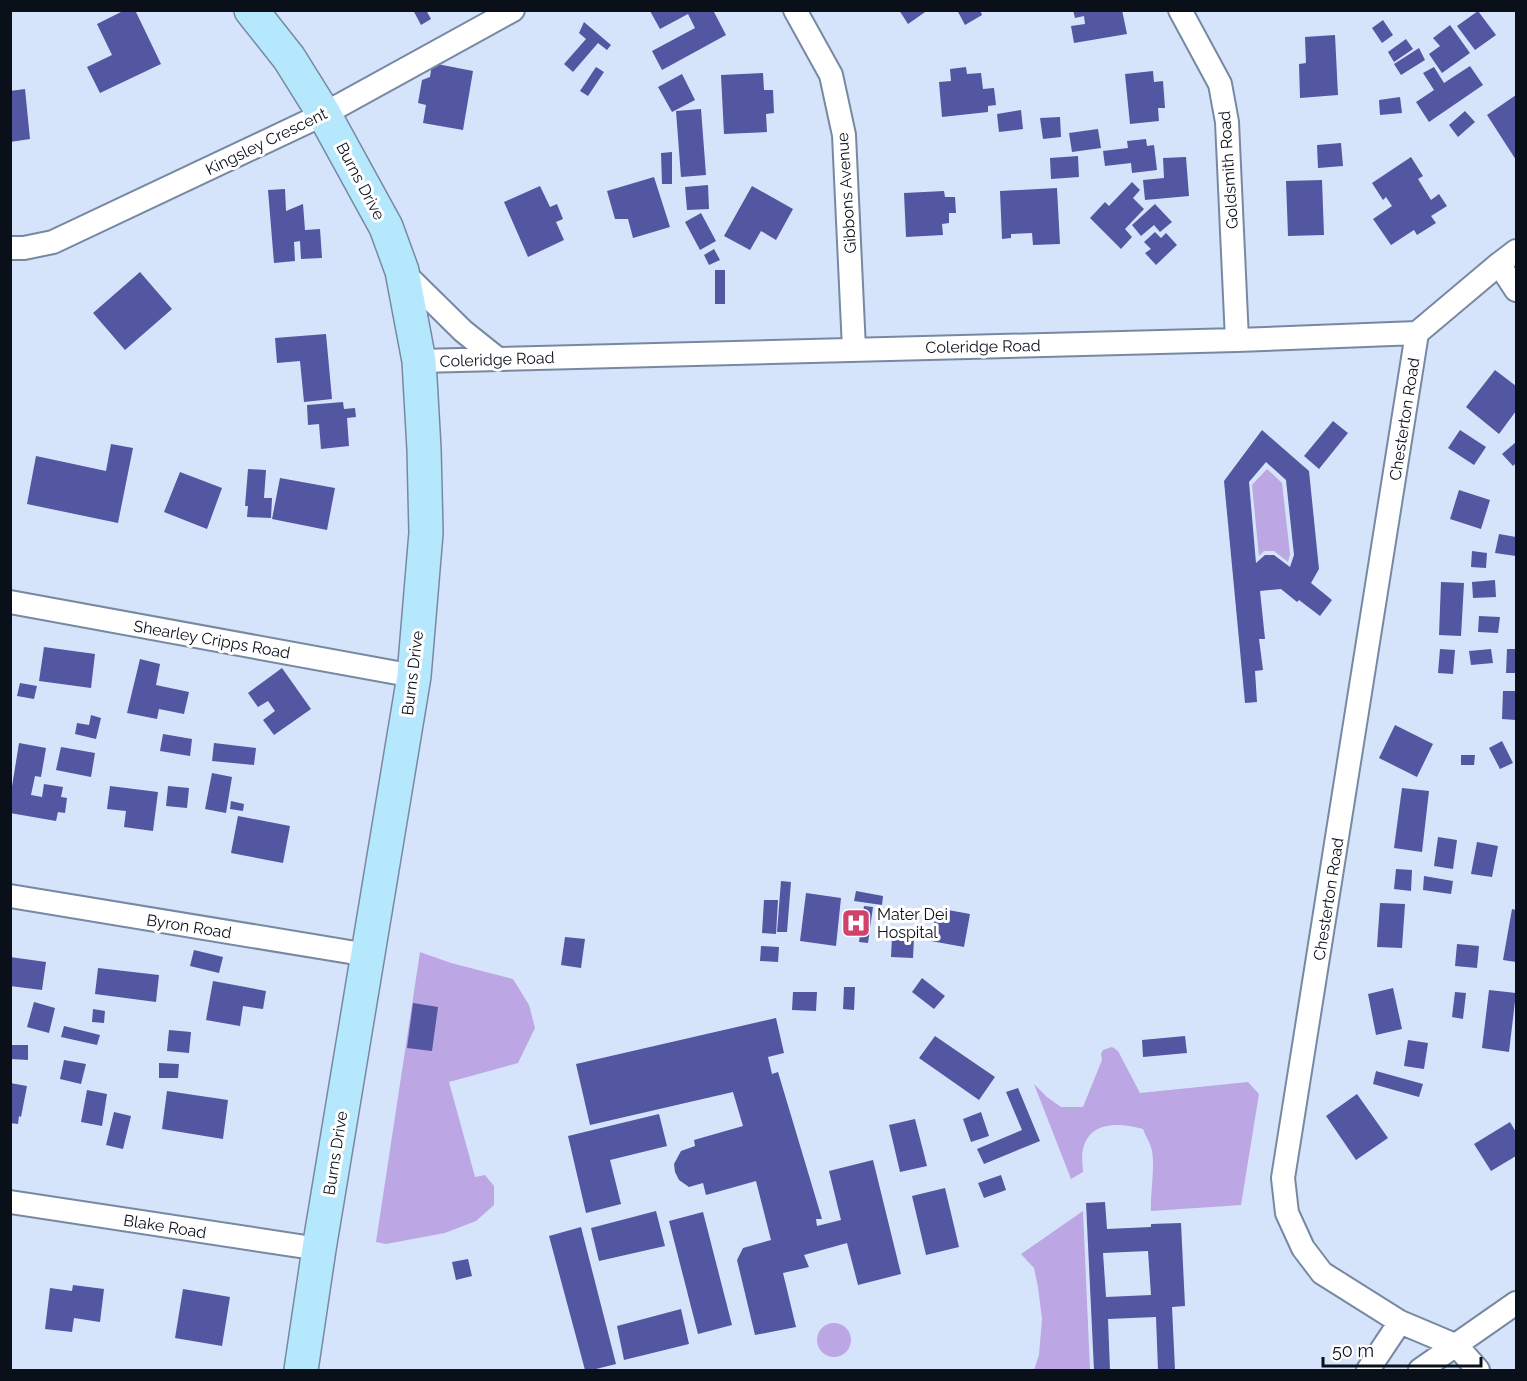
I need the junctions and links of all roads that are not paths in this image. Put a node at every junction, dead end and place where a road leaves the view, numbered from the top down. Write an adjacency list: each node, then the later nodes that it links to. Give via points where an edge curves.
1 (251, 10): 5 (main road, Burns Drive, via 290,58)
2 (513, 10): 5 (street, Kingsley Crescent)
3 (795, 10): 12 (street, Gibbons Avenue, via 831,75 844,135)
4 (1180, 10): 11 (street, Goldsmith Road, via 1220,84 1227,122)
5 (324, 114): 6 (street, Kingsley Crescent, via 53,242); 8 (main road, Burns Drive, via 386,227)
6 (10, 249)
7 (1508, 258): 9 (street); 10 (street)
8 (402, 271): 13 (street, via 463,331); 14 (main road, Burns Drive)
9 (1516, 290)
10 (1417, 333): 11 (street, Coleridge Road); 22 (street, Chesterton Road, via 1283,1178 1287,1213 1303,1248 1322,1273)
11 (1237, 340): 12 (street, Coleridge Road)
12 (854, 349): 13 (street, Coleridge Road)
13 (498, 359): 14 (street, Coleridge Road)
14 (419, 361): 16 (main road, Burns Drive, via 426,533)
15 (10, 602): 16 (street, Shearley Cripps Road)
16 (414, 676): 18 (main road, Burns Drive)
17 (10, 896): 18 (street, Byron Road)
18 (368, 955): 20 (main road, Burns Drive)
19 (10, 1202): 20 (street, Blake Road)
20 (319, 1249): 24 (main road, Burns Drive)
21 (1516, 1303): 23 (street)
22 (1400, 1322): 23 (street, Chesterton Road); 25 (street)
23 (1457, 1346): 26 (street); 27 (street, Chesterton Road)
24 (301, 1371)
25 (1368, 1371)
26 (1420, 1371)
27 (1478, 1371)

